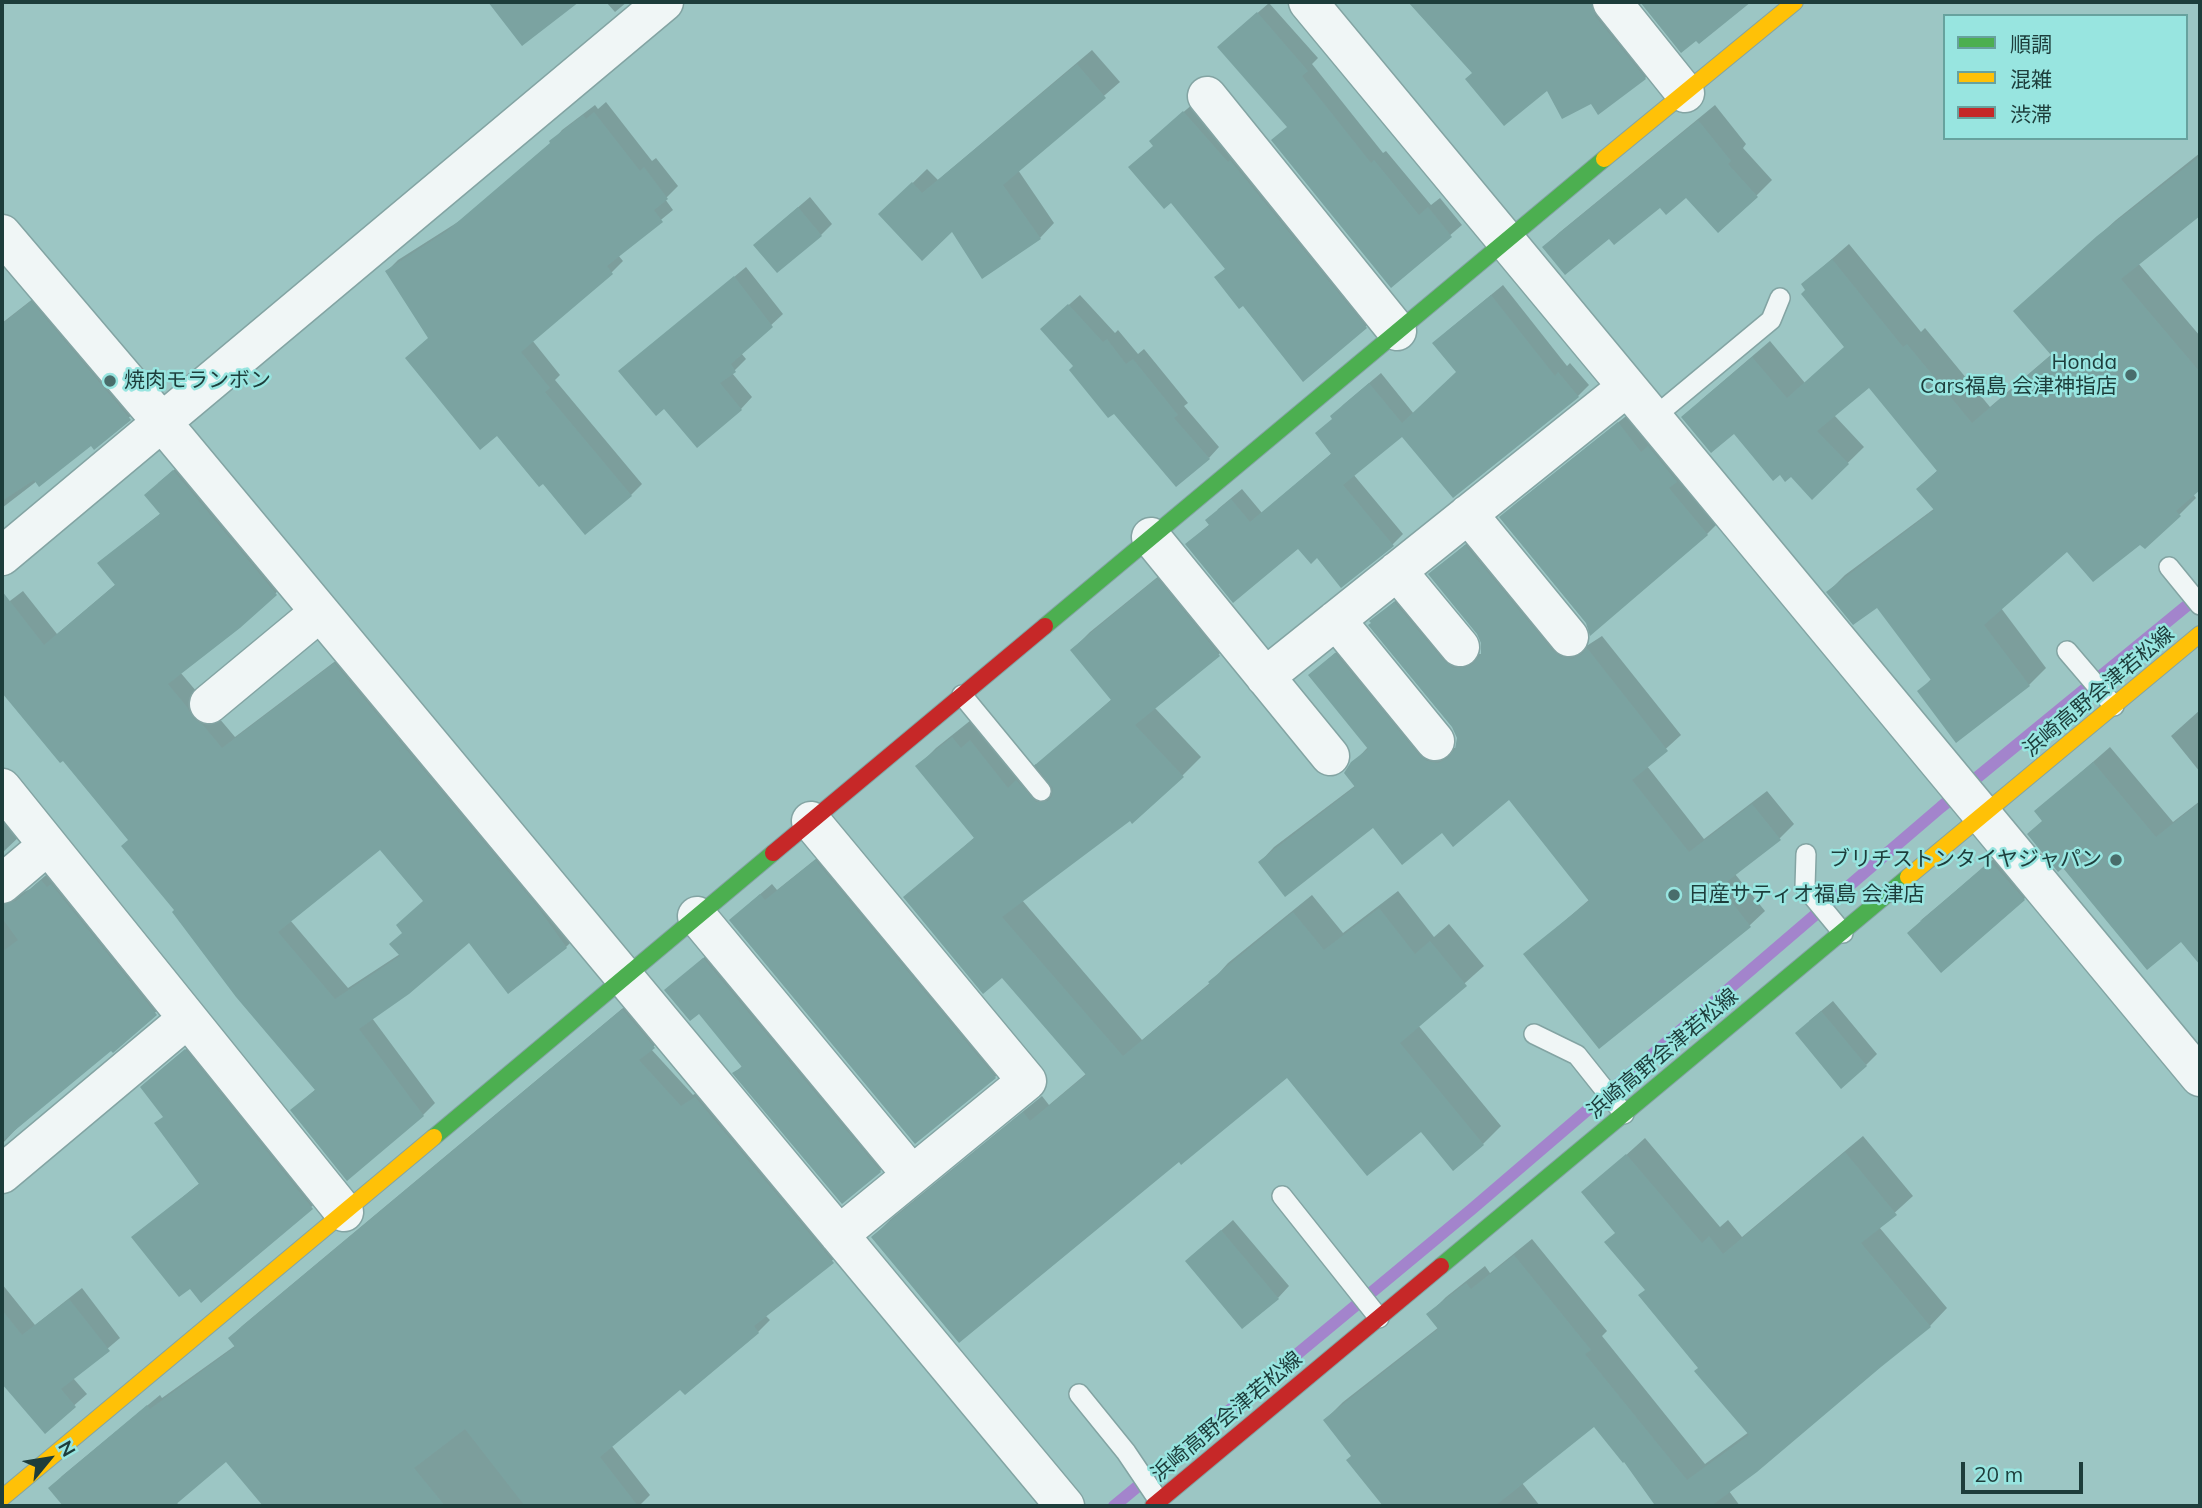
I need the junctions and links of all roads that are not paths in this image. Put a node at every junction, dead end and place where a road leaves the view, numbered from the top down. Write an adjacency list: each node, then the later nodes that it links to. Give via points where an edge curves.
1 (663, 2): 13 (street)
2 (1308, 2): 7 (street)
3 (1612, 2): 5 (street)
4 (1795, 2): 5 (street)
5 (1685, 93): 7 (street)
6 (1207, 96): 10 (street)
7 (1506, 240): 10 (street); 11 (street)
8 (7, 251): 13 (street)
9 (1780, 298): 12 (lane, via 1771,320)
10 (1397, 331): 15 (street)
11 (1627, 387): 12 (street); 14 (street)
12 (1653, 418): 34 (street)
13 (161, 421): 16 (street); 20 (street)
14 (1468, 514): 18 (street); 23 (street)
15 (1151, 537): 26 (street); 27 (street)
16 (2, 556)
17 (2169, 567): 19 (lane)
18 (1397, 571): 21 (street); 24 (street)
19 (2200, 605)
20 (320, 612): 28 (street); 41 (street)
21 (1336, 620): 26 (street); 30 (street)
22 (2200, 635): 29 (street, 浜崎高野会津若松線)
23 (1569, 637)
24 (1460, 647)
25 (2073, 658): 29 (lane)
26 (1265, 677): 31 (street)
27 (962, 695): 33 (lane); 35 (street)
28 (209, 704)
29 (2114, 706): 34 (street, 浜崎高野会津若松線)
30 (1435, 741)
31 (1330, 756)
32 (2, 788): 36 (street)
33 (1041, 791)
34 (1979, 811): 40 (street, 浜崎高野会津若松線); 44 (street)
35 (811, 821): 39 (street); 47 (street, via 1027,1081)
36 (48, 845): 38 (street); 42 (street)
37 (1806, 854): 40 (lane, via 1805,887)
38 (2, 884)
39 (697, 916): 41 (street); 47 (street)
40 (1843, 933): 45 (street, 浜崎高野会津若松線)
41 (624, 978): 49 (street); 50 (street)
42 (187, 1018): 46 (street); 49 (street)
43 (1534, 1034): 45 (lane, via 1577,1055)
44 (2200, 1077)
45 (1624, 1114): 51 (street, 浜崎高野会津若松線)
46 (2, 1174)
47 (912, 1175): 50 (street)
48 (1282, 1196): 51 (lane)
49 (344, 1212): 53 (street)
50 (839, 1236): 55 (street)
51 (1379, 1318): 54 (street, 浜崎高野会津若松線)
52 (1079, 1394): 54 (lane, via 1126,1452)
53 (2, 1498)
54 (1156, 1504)
55 (1063, 1505)

